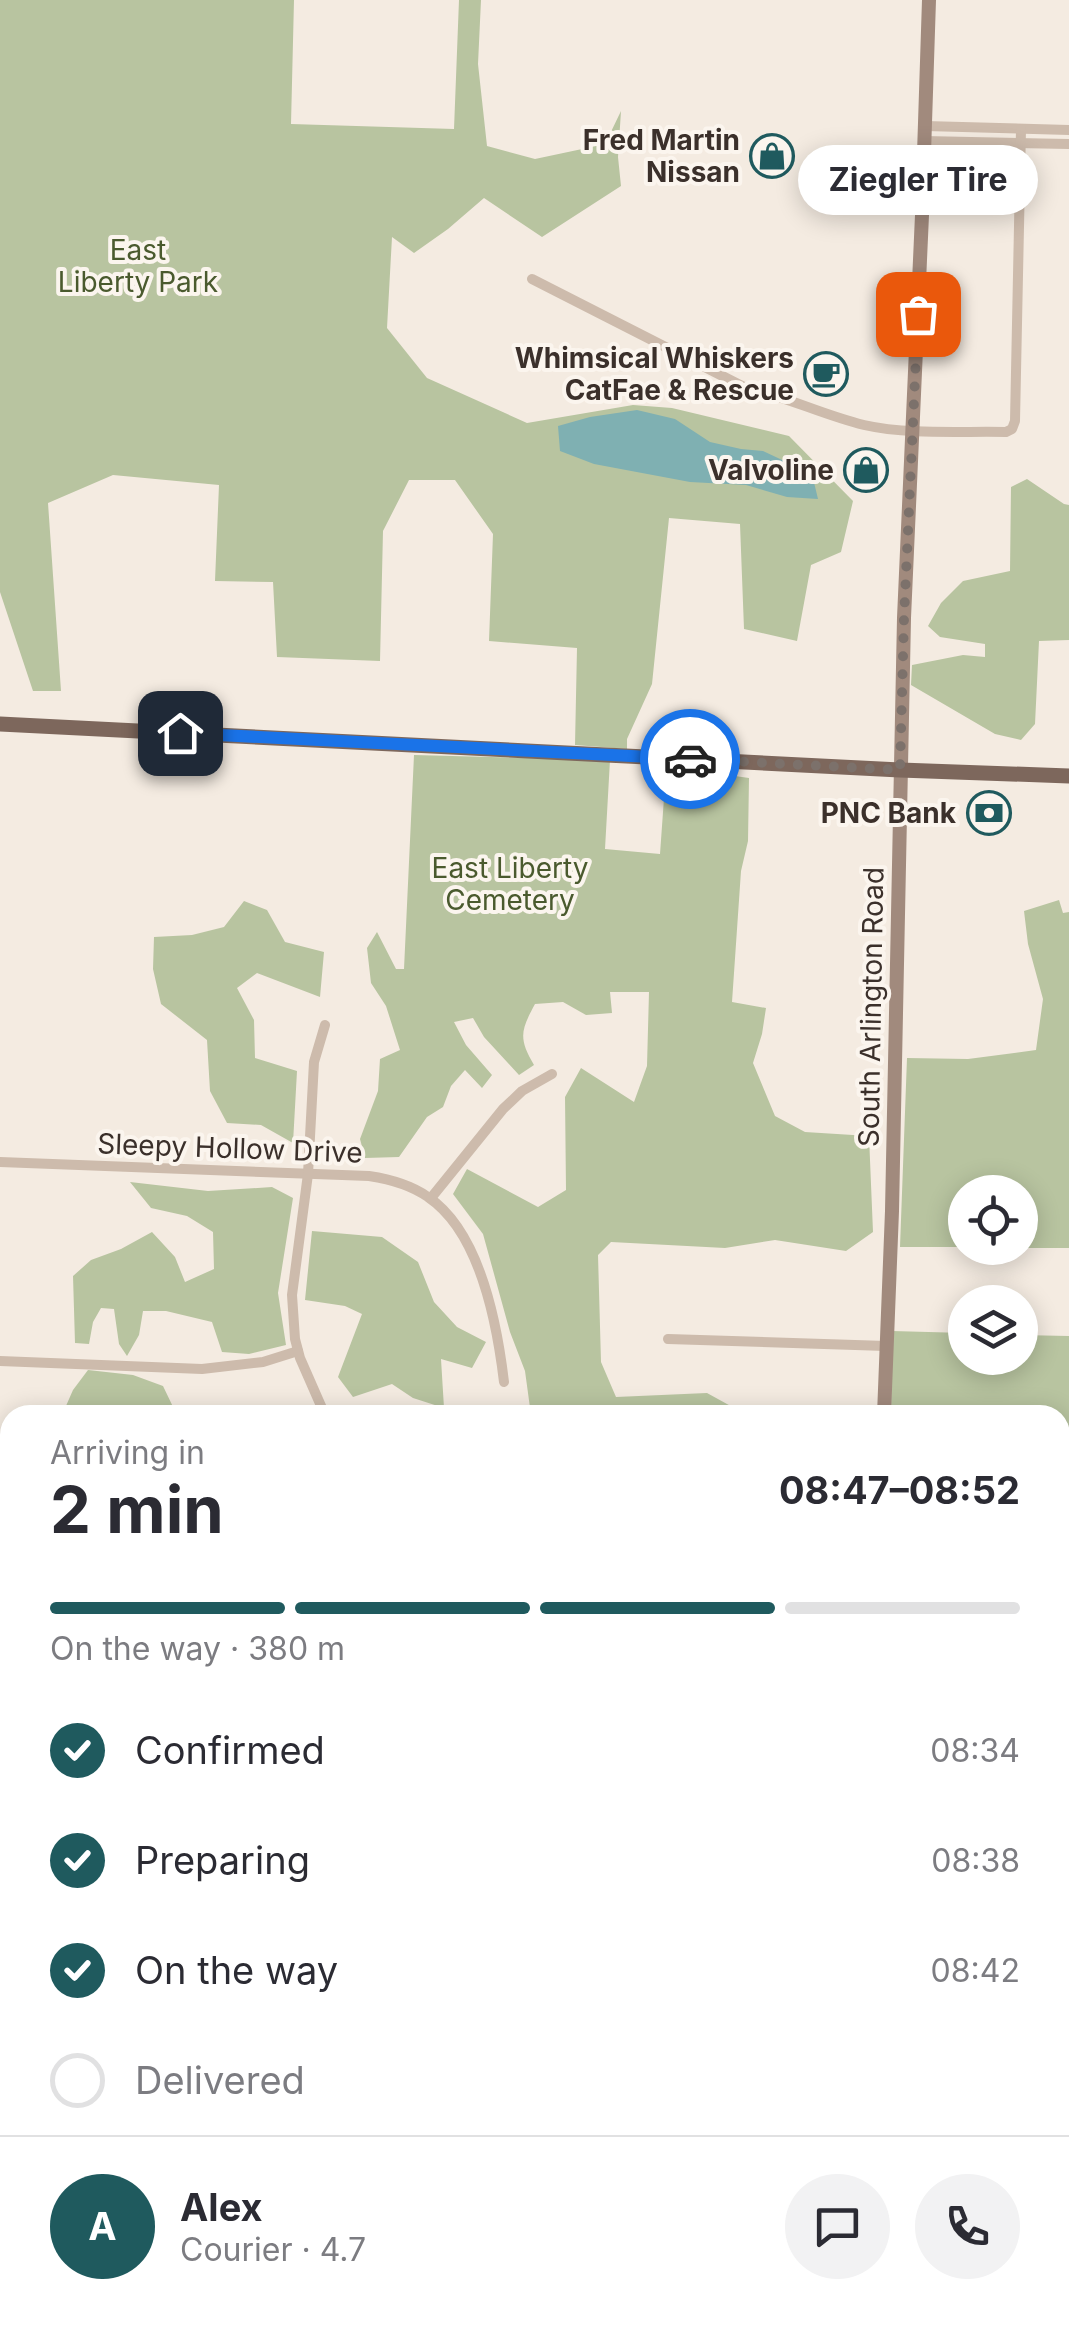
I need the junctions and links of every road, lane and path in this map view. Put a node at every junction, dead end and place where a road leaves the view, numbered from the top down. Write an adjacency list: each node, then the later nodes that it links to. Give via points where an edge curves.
1 (928, 0): 4 (main road, South Arlington Road)
2 (1021, 129): 3 (street); 4 (street); 5 (street)
3 (1069, 130)
4 (925, 134): 5 (street); 8 (main road, South Arlington Road)
5 (1020, 143): 6 (street); 8 (street, via 1014,426 1006,432)
6 (1069, 144)
7 (532, 279): 8 (street, via 744,387 864,425)
8 (913, 430): 10 (main road, South Arlington Road)
9 (0, 724): 10 (main road)
10 (900, 770): 11 (main road); 18 (main road, South Arlington Road)
11 (1069, 776)
12 (326, 1025): 15 (street, via 314,1062)
13 (552, 1074): 16 (street, via 503,1109)
14 (0, 1162): 15 (street, Sleepy Hollow Drive)
15 (308, 1174): 16 (street, Sleepy Hollow Drive, via 375,1176); 19 (street, via 292,1295)
16 (431, 1198): 21 (street, Sleepy Hollow Drive, via 460,1230 479,1272)
17 (668, 1339): 18 (street)
18 (886, 1346): 23 (main road, South Arlington Road)
19 (298, 1351): 20 (street, via 202,1369); 22 (street)
20 (0, 1361)
21 (504, 1382)
22 (321, 1405)
23 (884, 1405)

